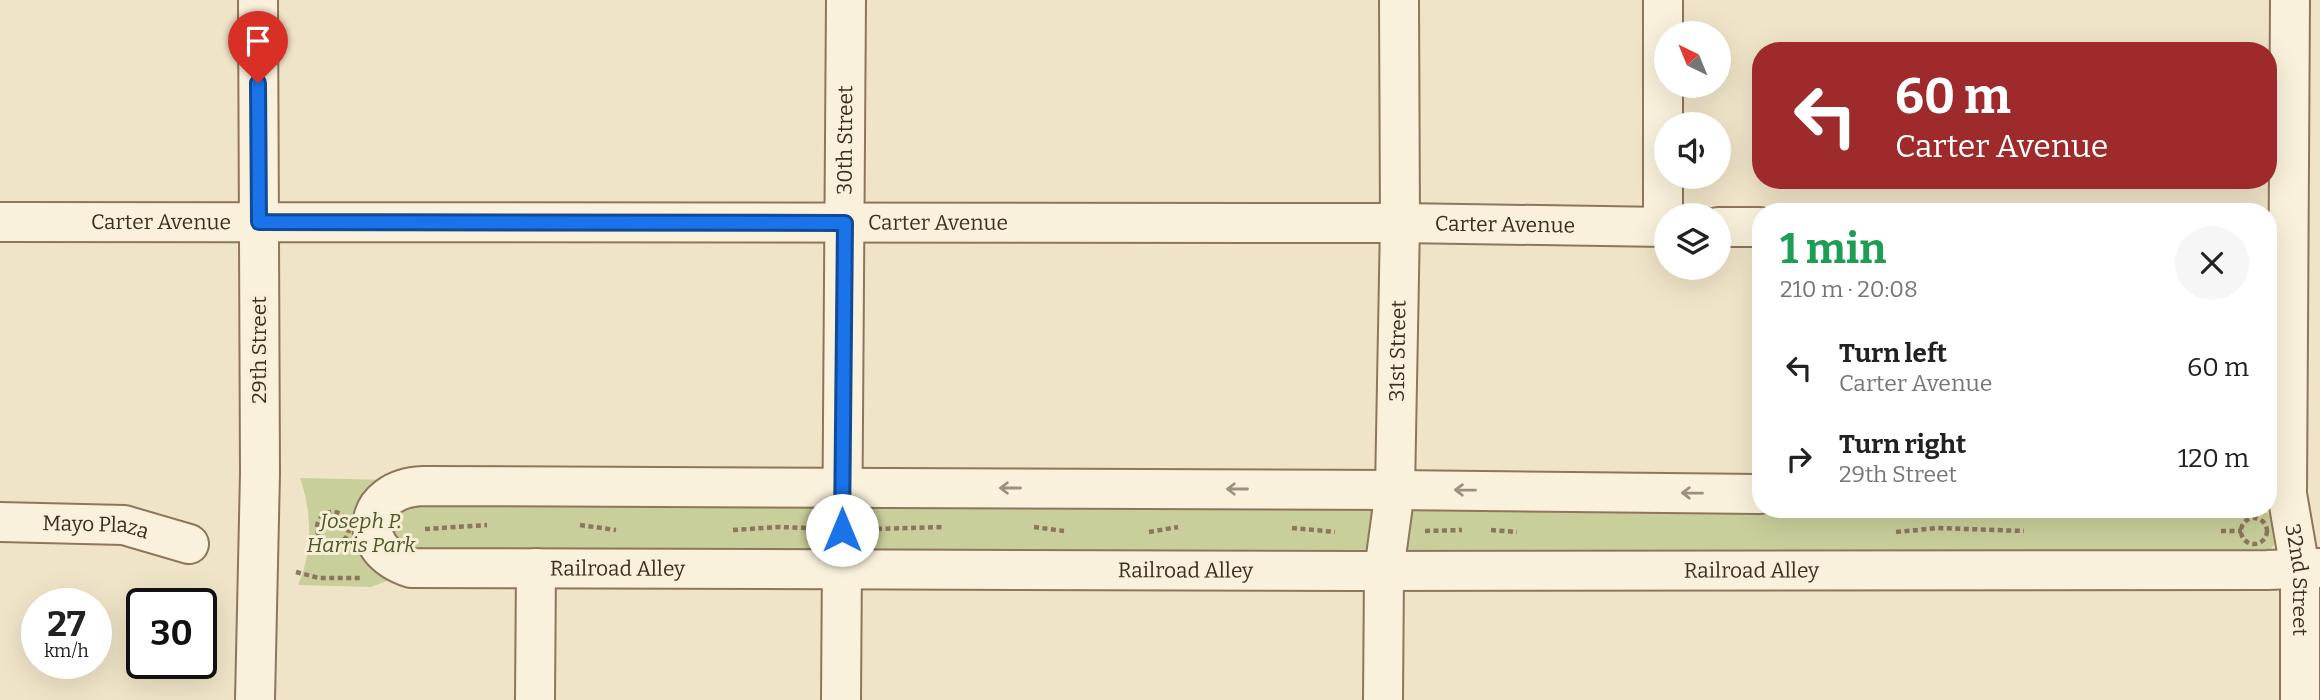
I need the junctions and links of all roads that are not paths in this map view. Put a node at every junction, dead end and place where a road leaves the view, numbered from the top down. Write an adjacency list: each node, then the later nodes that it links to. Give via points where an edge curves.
1 (258, 0): 8 (street, 29th Street)
2 (846, 0): 9 (street, 30th Street)
3 (1399, 0): 10 (street, 31st Street)
4 (1662, 0): 6 (street)
5 (2290, 0): 14 (street, 32nd Street)
6 (1664, 203)
7 (0, 222): 8 (street, Carter Avenue)
8 (259, 222): 9 (street, Carter Avenue); 25 (street, 29th Street)
9 (845, 223): 10 (street, Carter Avenue); 15 (street, 30th Street)
10 (1400, 223): 11 (street, Carter Avenue); 16 (street, 31st Street)
11 (1654, 227)
12 (1731, 227): 13 (street)
13 (1752, 227)
14 (2279, 227): 18 (street, 32nd Street)
15 (842, 488): 16 (street, Railroad Alley, one-way to 15); 21 (street, Railroad Alley, via 407,486 394,491 374,516 375,541 394,563 411,568); 23 (street, 30th Street)
16 (1395, 489): 17 (street, Railroad Alley, one-way to 16); 24 (street, 31st Street)
17 (1752, 494)
18 (2277, 494): 22 (street, 32nd Street)
19 (0, 522): 20 (street, Mayo Plaza, via 124,525)
20 (189, 544)
21 (536, 568): 23 (street, Railroad Alley); 26 (street)
22 (2310, 568): 24 (street, Railroad Alley); 29 (street, 32nd Street)
23 (842, 569): 24 (street, Railroad Alley); 27 (street, 30th Street)
24 (1384, 571): 28 (street, 31st Street)
25 (255, 700)
26 (534, 700)
27 (841, 700)
28 (1383, 700)
29 (2300, 700)

